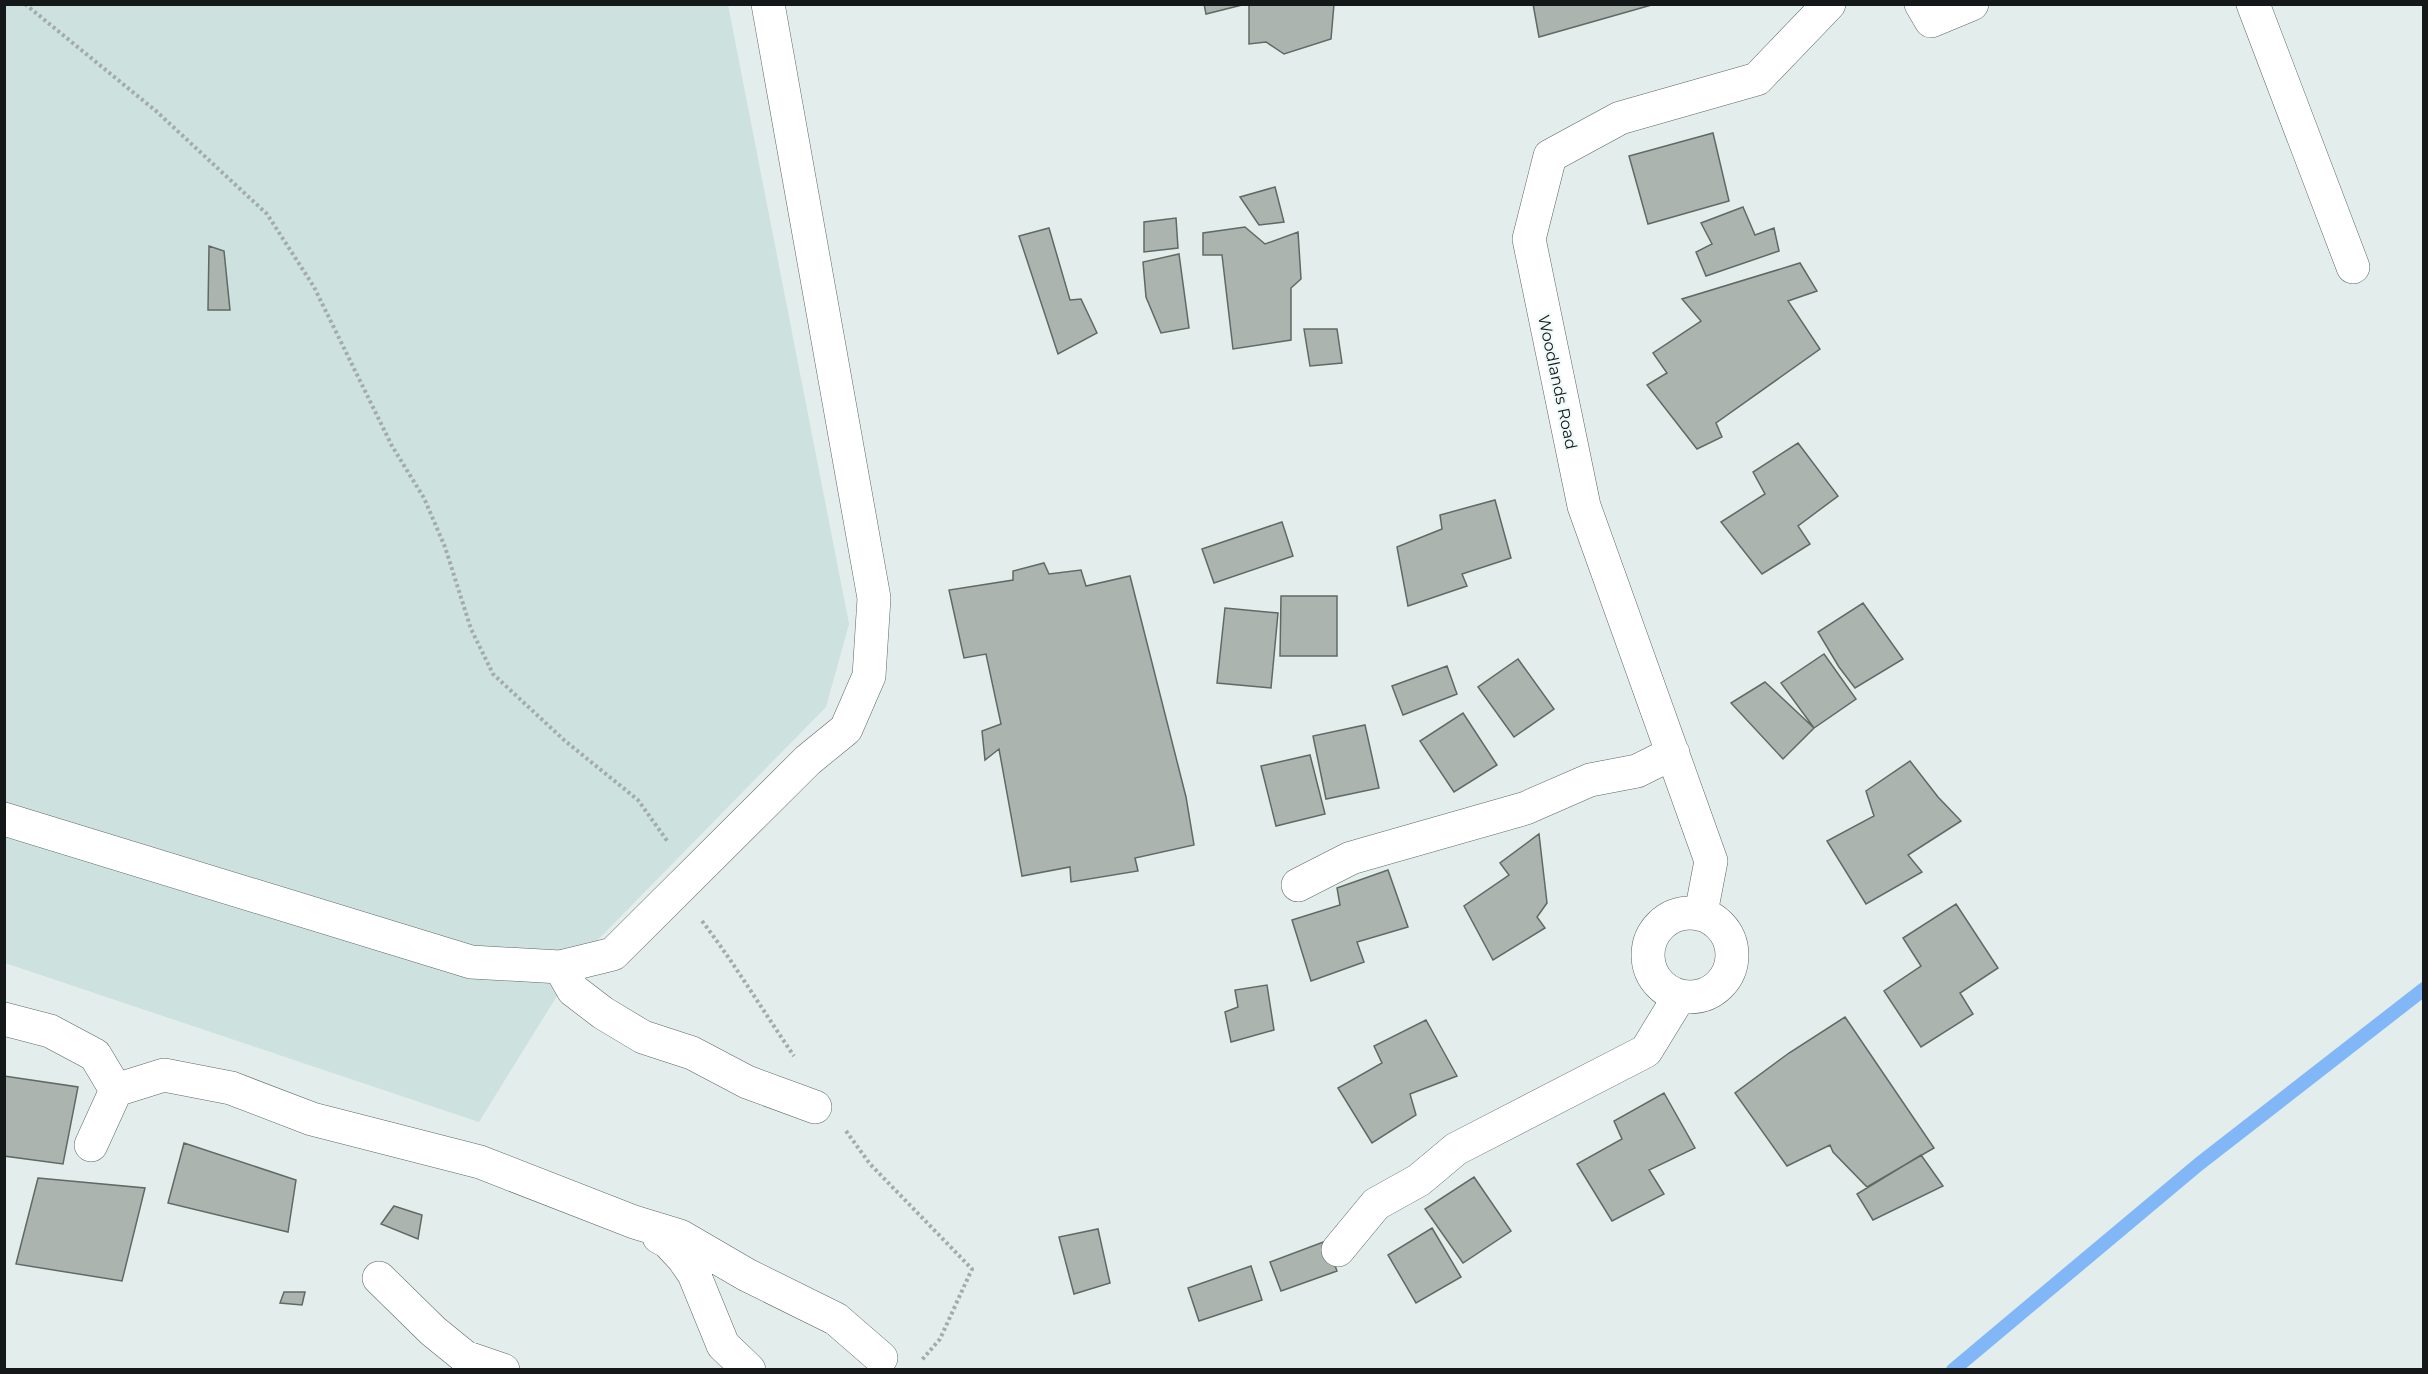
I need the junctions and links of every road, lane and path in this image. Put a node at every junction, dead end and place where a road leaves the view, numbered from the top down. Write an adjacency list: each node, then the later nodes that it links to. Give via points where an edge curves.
1 (25, 4): 10 (path, via 156,111 267,214 314,287 392,446 424,498 445,547 471,629 493,674 564,740 638,800)
2 (768, 4): 10 (street, via 873,598 869,676 846,729 808,760)
3 (1829, 4): 8 (street, Woodlands Road, via 1757,79 1620,118 1550,156 1529,238 1584,506)
4 (1921, 4): 5 (street, via 1931,21)
5 (1972, 4)
6 (2253, 4): 7 (street)
7 (2353, 267)
8 (1673, 753): 11 (street, via 1637,771 1590,780 1526,808 1351,858); 12 (street, Woodlands Road, via 1711,861)
9 (4, 819): 13 (street, via 471,962)
10 (691, 876): 13 (street, via 613,954)
11 (1298, 885)
12 (1701, 913): 14 (street, via 1678,913 1659,925 1648,944 1648,966 1659,986); 14 (street, via 1720,925 1726,934 1731,944 1731,966 1720,986 1701,997)
13 (560, 968): 17 (street, via 573,990 643,1036)
14 (1678, 997): 20 (street, via 1647,1051 1456,1149 1419,1180 1376,1204)
15 (4, 1018): 16 (street, via 50,1031 95,1055)
16 (116, 1090): 18 (street); 19 (street, via 164,1075 231,1088 312,1119 480,1162)
17 (815, 1107)
18 (91, 1145)
19 (634, 1222): 22 (street, via 680,1236 747,1275 836,1318); 25 (street, via 668,1242 683,1258 707,1302 723,1345)
20 (1338, 1250)
21 (379, 1278): 23 (street, via 433,1331)
22 (881, 1359)
23 (455, 1363): 24 (street)
24 (503, 1370)
25 (749, 1370)

